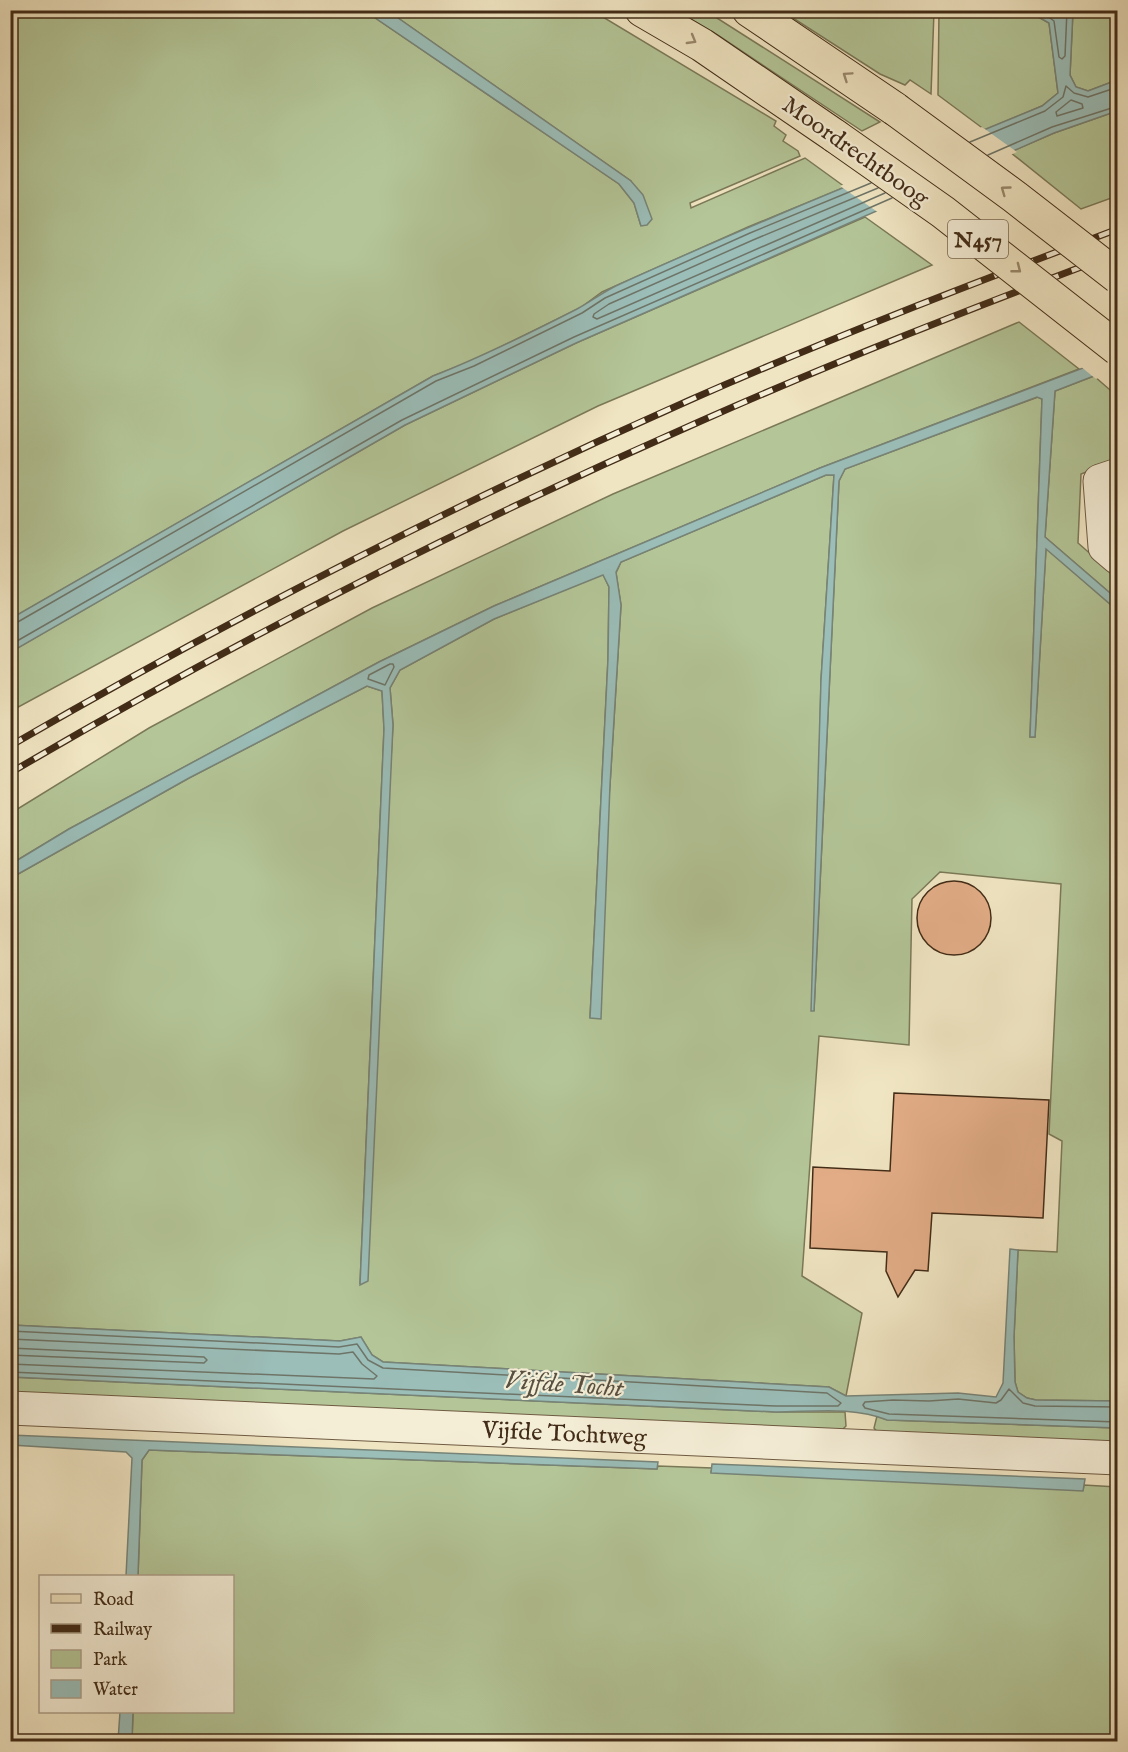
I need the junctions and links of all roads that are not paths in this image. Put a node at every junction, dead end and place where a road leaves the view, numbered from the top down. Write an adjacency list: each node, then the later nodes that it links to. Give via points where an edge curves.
1 (642, 10): 4 (main road, Moordrechtboog / N457, one-way to 4, bridge, via 702,45 943,212)
2 (749, 10): 3 (main road, N457, one-way to 2, bridge, via 896,109)
3 (1118, 277)
4 (1118, 349)
5 (1118, 475): 6 (street, via 1100,481 1105,547)
6 (1118, 558)
7 (10, 1408): 8 (street, Vijfde Tochtweg)
8 (1118, 1458)

